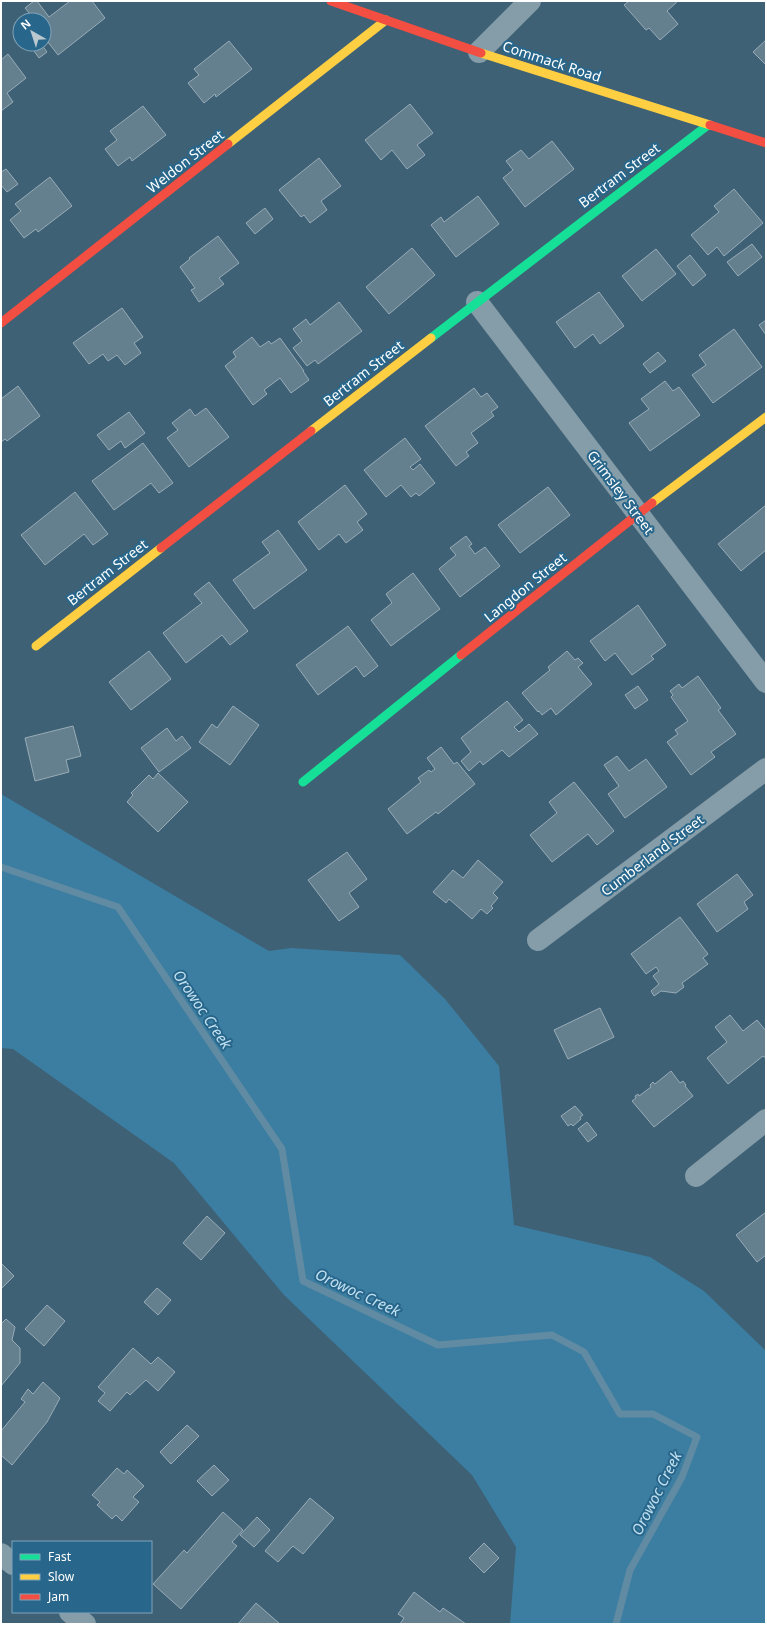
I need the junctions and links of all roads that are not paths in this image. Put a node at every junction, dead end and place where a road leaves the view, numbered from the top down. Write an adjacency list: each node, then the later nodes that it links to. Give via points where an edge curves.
1 (331, 1): 3 (street, Commack Road)
2 (530, 1): 4 (street)
3 (386, 20): 4 (street, Commack Road); 8 (street, Weldon Street)
4 (479, 52): 5 (street, Commack Road)
5 (708, 125): 6 (street, Commack Road); 7 (street, Bertram Street)
6 (766, 143)
7 (477, 302): 10 (street, Grimsley Street); 11 (street, Bertram Street)
8 (1, 323)
9 (766, 417): 10 (street, Langdon Street)
10 (638, 514): 12 (street, Grimsley Street); 14 (street, Langdon Street)
11 (36, 646)
12 (766, 682)
13 (766, 769): 15 (street, Cumberland Street)
14 (303, 782)
15 (538, 940)
16 (766, 1120): 17 (street)
17 (696, 1176)
18 (1, 1554): 19 (street)
19 (12, 1563)
20 (71, 1613): 21 (street)
21 (85, 1624)

